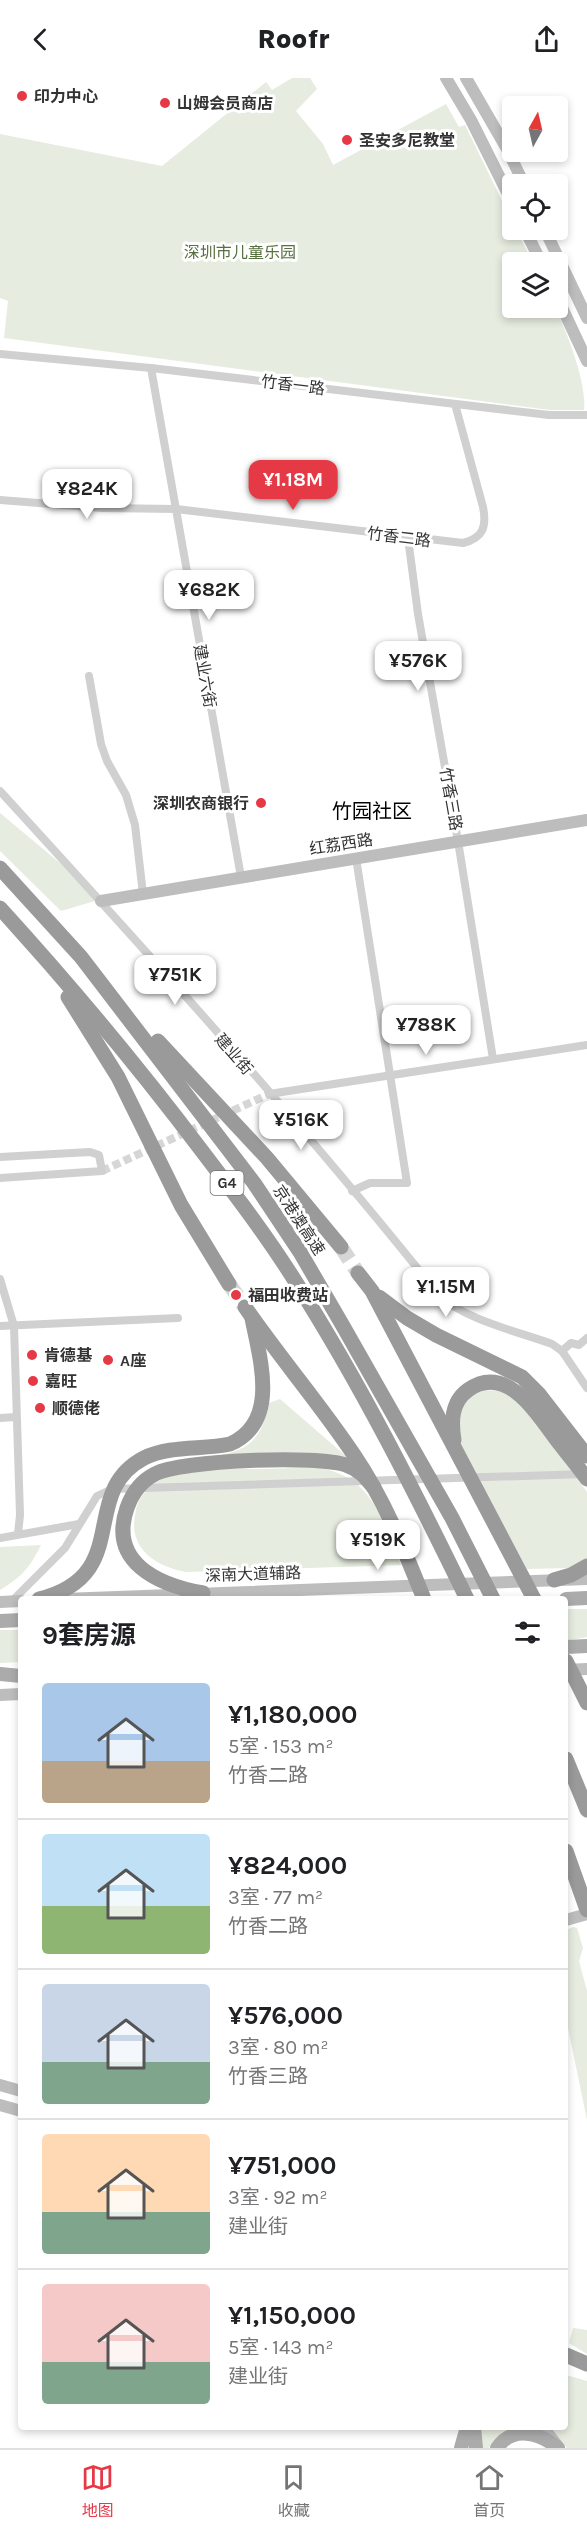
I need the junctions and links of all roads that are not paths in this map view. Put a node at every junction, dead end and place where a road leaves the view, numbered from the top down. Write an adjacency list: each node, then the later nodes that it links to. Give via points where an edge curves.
1 (446, 78): 4 (main road)
2 (466, 78): 3 (main road)
3 (519, 174)
4 (502, 182)
5 (550, 240): 7 (main road)
6 (567, 318): 9 (main road)
7 (587, 318)
8 (0, 354): 10 (street, 竹香一路)
9 (587, 361)
10 (151, 369): 11 (street, 竹香一路); 14 (street, 建业六街)
11 (455, 404): 12 (street, 竹香一路, via 549,415); 15 (street, 竹香二路, via 483,507 484,529 478,538 462,543)
12 (587, 415)
13 (0, 500): 14 (street, 竹香二路)
14 (176, 509): 15 (street, 竹香二路); 22 (street, 建业六街)
15 (408, 538): 19 (street, 竹香三路)
16 (89, 676): 23 (street, via 101,744 126,795 135,825)
17 (0, 791): 24 (street, 建业街)
18 (587, 820): 19 (main road, 红荔西路)
19 (458, 841): 20 (main road, 红荔西路); 29 (street, 竹香三路)
20 (356, 858): 22 (main road, 红荔西路); 30 (street)
21 (0, 868): 27 (highway, 京港澳高速 / G4)
22 (241, 878): 23 (main road, 红荔西路)
23 (142, 894): 24 (main road, 红荔西路)
24 (100, 901): 31 (street, 建业街)
25 (0, 908): 26 (highway, G4)
26 (27, 938): 38 (highway, via 113,1068 181,1205); 63 (highway, G4, via 134,1064 249,1212 297,1283 393,1452)
27 (81, 957): 35 (highway, via 267,1158); 64 (highway, 京港澳高速 / G4, via 254,1183 300,1252)
28 (587, 1045): 29 (street)
29 (493, 1059): 30 (street)
30 (390, 1075): 31 (street); 34 (street, via 407,1183 370,1183)
31 (269, 1094): 34 (street, 建业街)
32 (0, 1157): 33 (street, via 90,1152 99,1155 102,1171)
33 (0, 1178)
34 (352, 1191): 44 (street, 建业街, via 451,1306)
35 (341, 1247)
36 (358, 1273): 39 (highway)
37 (0, 1279): 42 (street)
38 (229, 1284)
39 (372, 1291): 48 (highway); 49 (highway, via 421,1327 522,1377)
40 (178, 1318): 42 (street)
41 (0, 1326): 42 (street)
42 (14, 1326): 46 (street)
43 (587, 1338): 44 (street)
44 (562, 1351): 45 (street)
45 (587, 1388)
46 (16, 1417): 47 (street); 53 (street)
47 (0, 1418)
48 (454, 1446): 50 (highway, via 452,1420 457,1401 481,1383 503,1384 519,1394); 65 (highway)
49 (584, 1452)
50 (587, 1477): 52 (street, via 112,1488 97,1496)
51 (374, 1488): 58 (highway, via 358,1470 336,1462 179,1466 160,1471 143,1482 129,1501 123,1527 126,1548 146,1573 167,1584); 59 (highway, via 354,1455 248,1313 263,1383 261,1408 253,1426 230,1444 165,1451 131,1467 116,1485 108,1504 97,1556 81,1579); 62 (highway)
52 (79, 1524): 53 (street); 68 (street, via 65,1548)
53 (18, 1534): 54 (street)
54 (0, 1538)
55 (587, 1566): 57 (highway)
56 (587, 1579): 57 (main road, 深南大道辅路)
57 (554, 1580): 58 (main road, 深南大道辅路)
58 (203, 1593): 60 (main road, 深南大道辅路); 61 (main road)
59 (50, 1596)
60 (134, 1596)
61 (194, 1596)
62 (423, 1596)
63 (465, 1596)
64 (492, 1596)
65 (532, 1596)
66 (587, 1598): 67 (main road)
67 (568, 1599)
68 (11, 1601)
69 (18, 1620): 70 (main road)
70 (0, 1621)
71 (587, 1646): 72 (main road)
72 (568, 1647)
73 (568, 1665): 80 (highway)
74 (587, 1669): 75 (main road)
75 (568, 1670)
76 (0, 1674): 77 (main road)
77 (18, 1674)
78 (18, 1694): 79 (main road)
79 (0, 1695)
80 (587, 1703)
81 (568, 1764): 82 (highway)
82 (587, 1810)
83 (568, 1857): 84 (highway)
84 (587, 1912): 85 (main road)
85 (568, 1919)
86 (0, 2085): 87 (main road)
87 (18, 2090)
88 (0, 2105): 89 (main road)
89 (18, 2110)
90 (568, 2356): 91 (highway)
91 (587, 2364)
92 (466, 2430): 95 (main road)
93 (474, 2430): 96 (main road)
94 (545, 2430): 98 (main road)
95 (461, 2448)
96 (476, 2448)
97 (497, 2448): 98 (main road, via 506,2439 525,2433)
98 (558, 2448)

